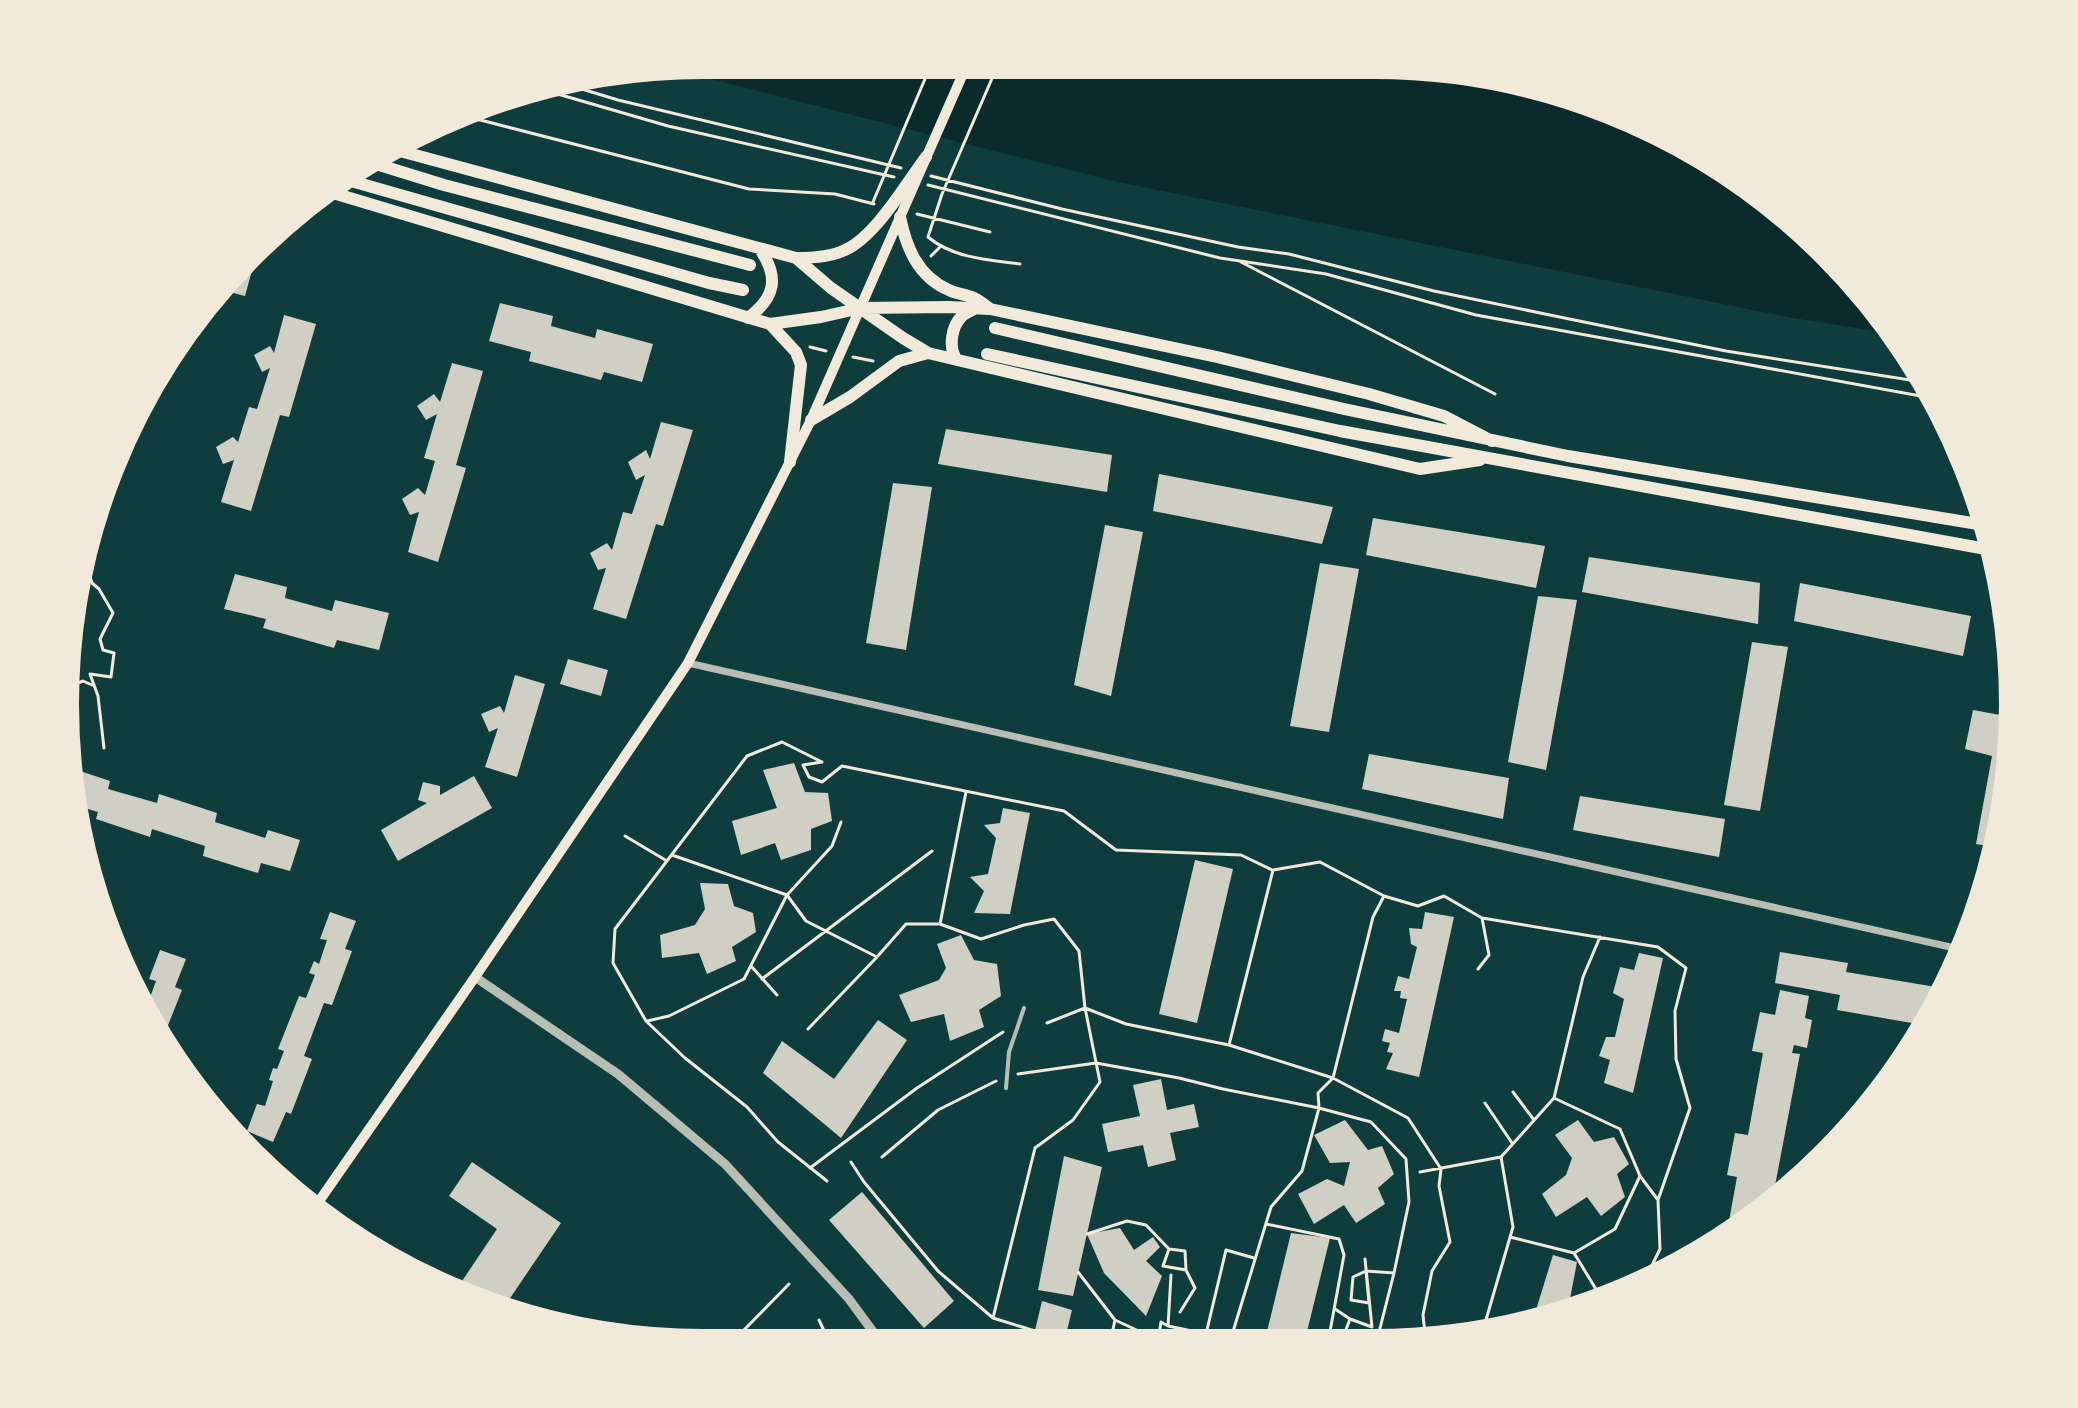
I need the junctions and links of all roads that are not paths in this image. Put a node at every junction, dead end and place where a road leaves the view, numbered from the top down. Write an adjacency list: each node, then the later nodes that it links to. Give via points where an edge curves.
1 (963, 74): 3 (main road)
2 (401, 151): 8 (main road)
3 (926, 157): 7 (main road); 9 (main road, via 872,229 848,249)
4 (378, 165): 10 (main road)
5 (352, 181): 11 (main road)
6 (335, 194): 15 (main road)
7 (906, 215): 12 (main road); 14 (main road, via 904,238 921,268 947,290)
8 (760, 249): 9 (main road); 15 (main road, via 773,274 762,307)
9 (796, 258): 12 (main road)
10 (750, 265)
11 (743, 290)
12 (861, 308): 13 (main road); 16 (main road); 18 (main road); 21 (main road)
13 (976, 308): 14 (main road); 20 (main road, via 957,324 951,352)
14 (990, 309): 22 (main road, via 1369,394 1444,416)
15 (748, 318): 16 (main road)
16 (770, 324): 24 (main road, via 801,365)
17 (995, 328): 22 (main road)
18 (928, 353): 20 (main road); 21 (main road, via 899,361)
19 (987, 354): 23 (main road, via 1340,431)
20 (957, 360): 23 (main road, via 1420,469)
21 (811, 420): 24 (main road)
22 (1492, 441): 25 (main road)
23 (1492, 458): 26 (main road)
24 (790, 462): 27 (main road)
25 (1978, 524)
26 (1985, 549)
27 (688, 663): 28 (street); 29 (main road)
28 (1955, 948)
29 (475, 977): 32 (main road); 33 (street, via 618,1074 725,1164)
30 (1024, 1008): 31 (lane, via 1009,1052)
31 (1006, 1088)
32 (318, 1202)
33 (875, 1334)

